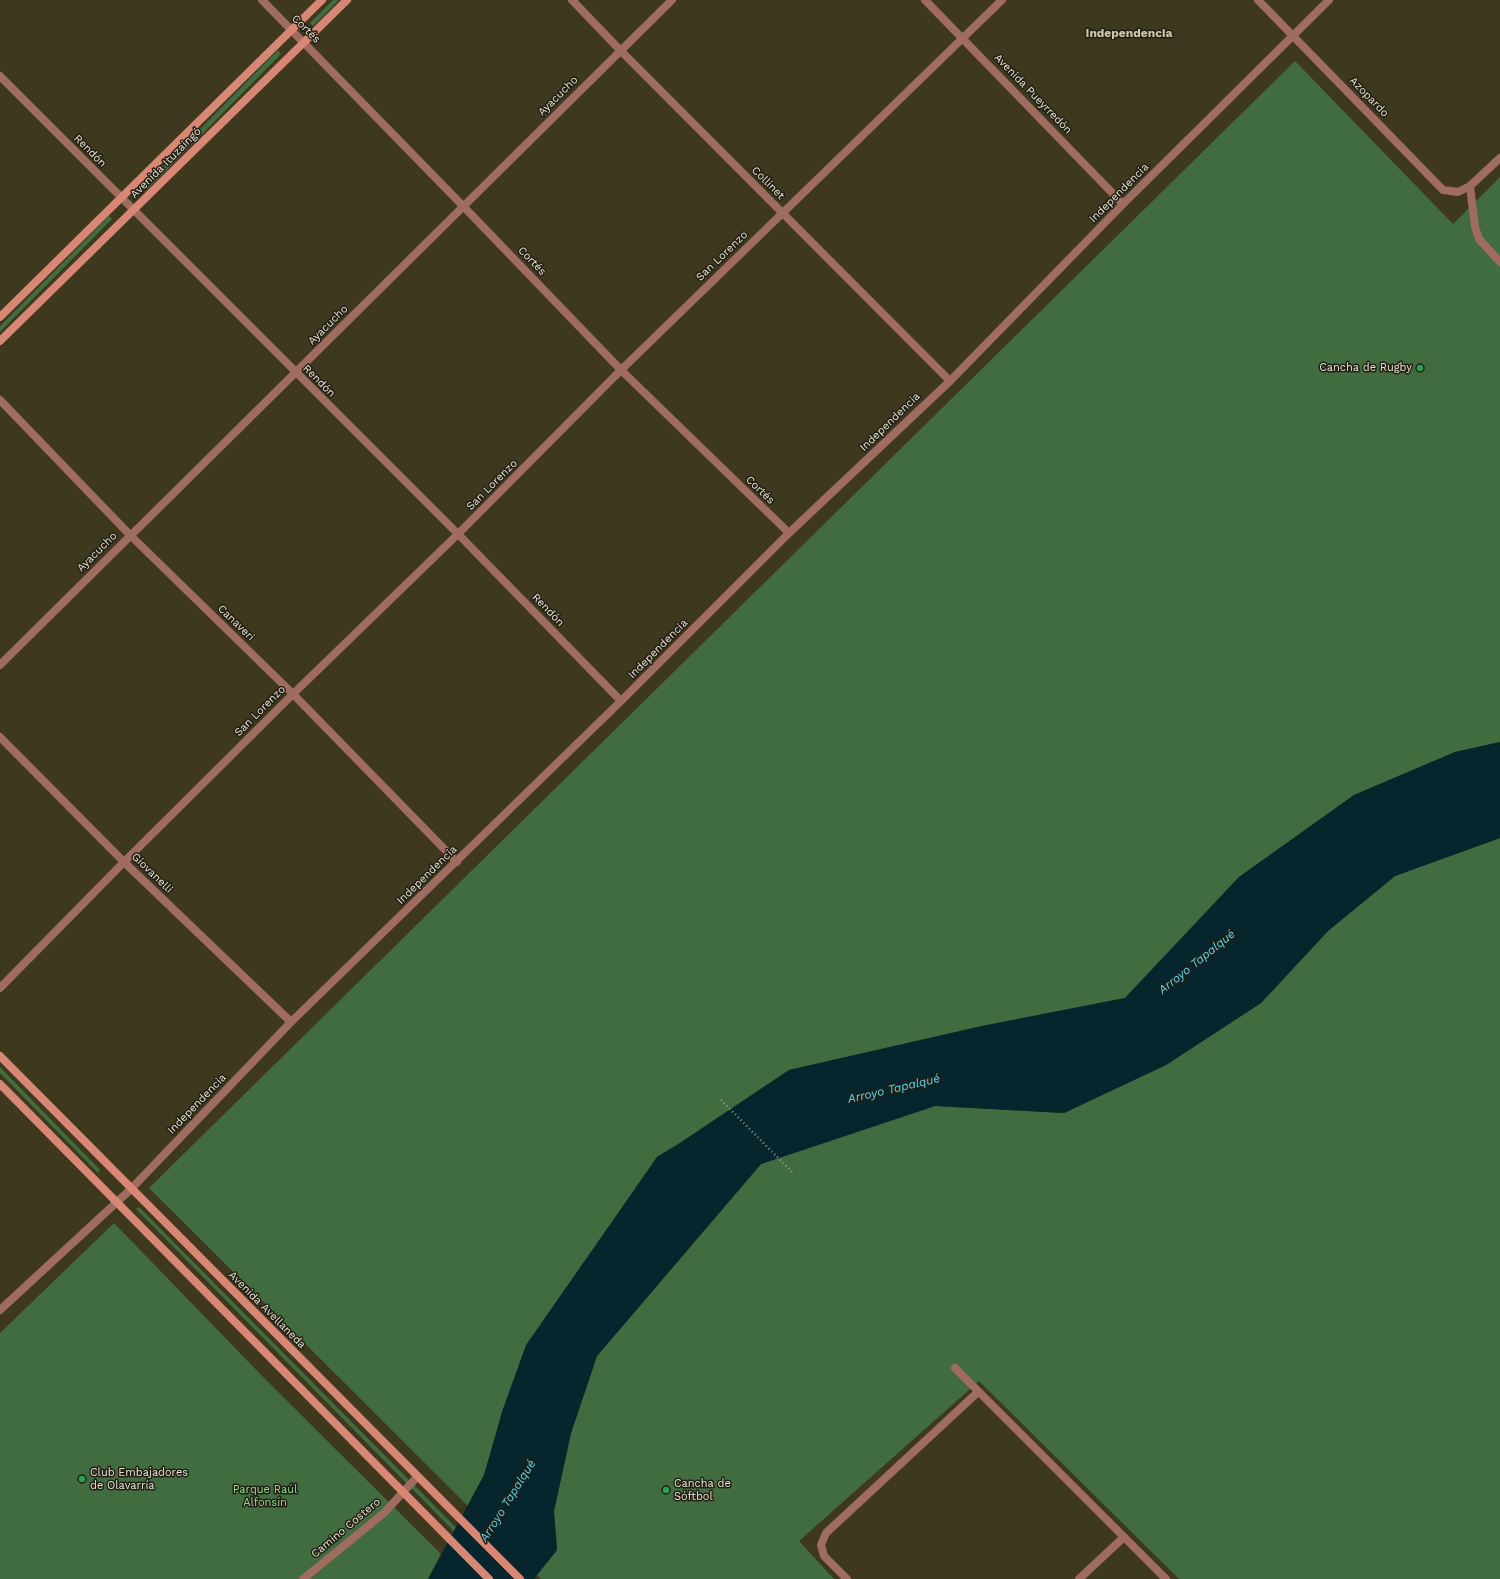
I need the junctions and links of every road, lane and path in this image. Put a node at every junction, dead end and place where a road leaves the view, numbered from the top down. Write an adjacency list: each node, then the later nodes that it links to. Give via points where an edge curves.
1 (262, 0): 10 (street, Cortés)
2 (322, 0): 10 (main road, Avenida Ituzaingó)
3 (347, 0): 13 (main road, Avenida Ituzaingó)
4 (572, 0): 14 (street, Collinet)
5 (672, 0): 14 (street, Ayacucho)
6 (925, 0): 12 (street, Avenida Pueyrredón)
7 (1002, 0): 12 (street, San Lorenzo)
8 (1258, 0): 11 (street, Azopardo)
9 (1329, 0): 11 (street, Independencia)
10 (291, 30): 13 (street, Cortés); 18 (main road, Avenida Ituzaingó)
11 (1294, 36): 17 (street, Azopardo, via 1443,190 1458,192); 19 (street, Independencia)
12 (964, 38): 19 (street, Avenida Pueyrredón); 22 (street, San Lorenzo)
13 (304, 42): 20 (street, Cortés); 21 (main road, Avenida Ituzaingó)
14 (620, 50): 20 (street, Ayacucho); 22 (street, Collinet)
15 (0, 76): 18 (street, Rendón)
16 (1500, 158): 17 (street)
17 (1470, 186): 23 (street, via 1474,227 1479,239)
18 (121, 198): 21 (street, Rendón); 24 (main road, Avenida Ituzaingó)
19 (1123, 204): 28 (street, Independencia)
20 (463, 206): 26 (street, Cortés); 27 (street, Ayacucho)
21 (134, 211): 25 (main road, Avenida Ituzaingó); 27 (street, Rendón)
22 (782, 212): 26 (street, San Lorenzo); 28 (street, Collinet)
23 (1500, 262)
24 (0, 317)
25 (0, 341)
26 (621, 370): 30 (street, Cortés); 31 (street, San Lorenzo)
27 (295, 372): 31 (street, Rendón); 32 (street, Ayacucho)
28 (950, 381): 30 (street, Independencia)
29 (0, 400): 32 (street, Canaveri)
30 (789, 533): 35 (street, Independencia)
31 (458, 534): 34 (street, San Lorenzo); 35 (street, Rendón)
32 (130, 535): 33 (street, Ayacucho); 34 (street, Canaveri)
33 (0, 665)
34 (293, 694): 37 (street, San Lorenzo); 38 (street, Canaveri)
35 (621, 701): 38 (street, Independencia)
36 (0, 737): 37 (street, Giovanelli)
37 (124, 862): 39 (street, San Lorenzo); 40 (street, Giovanelli)
38 (457, 862): 40 (street, Independencia)
39 (0, 988)
40 (290, 1022): 45 (street, Independencia)
41 (0, 1056): 45 (main road, Avenida Avellaneda)
42 (0, 1084): 46 (main road)
43 (721, 1100): 44 (path)
44 (794, 1174)
45 (131, 1189): 46 (street, Independencia); 50 (main road, Avenida Avellaneda)
46 (117, 1202): 47 (street, Independencia); 51 (main road)
47 (0, 1310)
48 (955, 1368): 49 (street)
49 (978, 1392): 52 (street); 56 (street, via 826,1533 821,1545 824,1556)
50 (417, 1477): 51 (street, Camino Costero); 55 (main road, Avenida Avellaneda)
51 (402, 1493): 53 (street, Camino Costero, via 384,1513); 54 (main road)
52 (1124, 1537): 57 (street); 58 (street)
53 (303, 1579)
54 (489, 1579)
55 (520, 1579)
56 (846, 1579)
57 (1079, 1579)
58 (1166, 1579)

